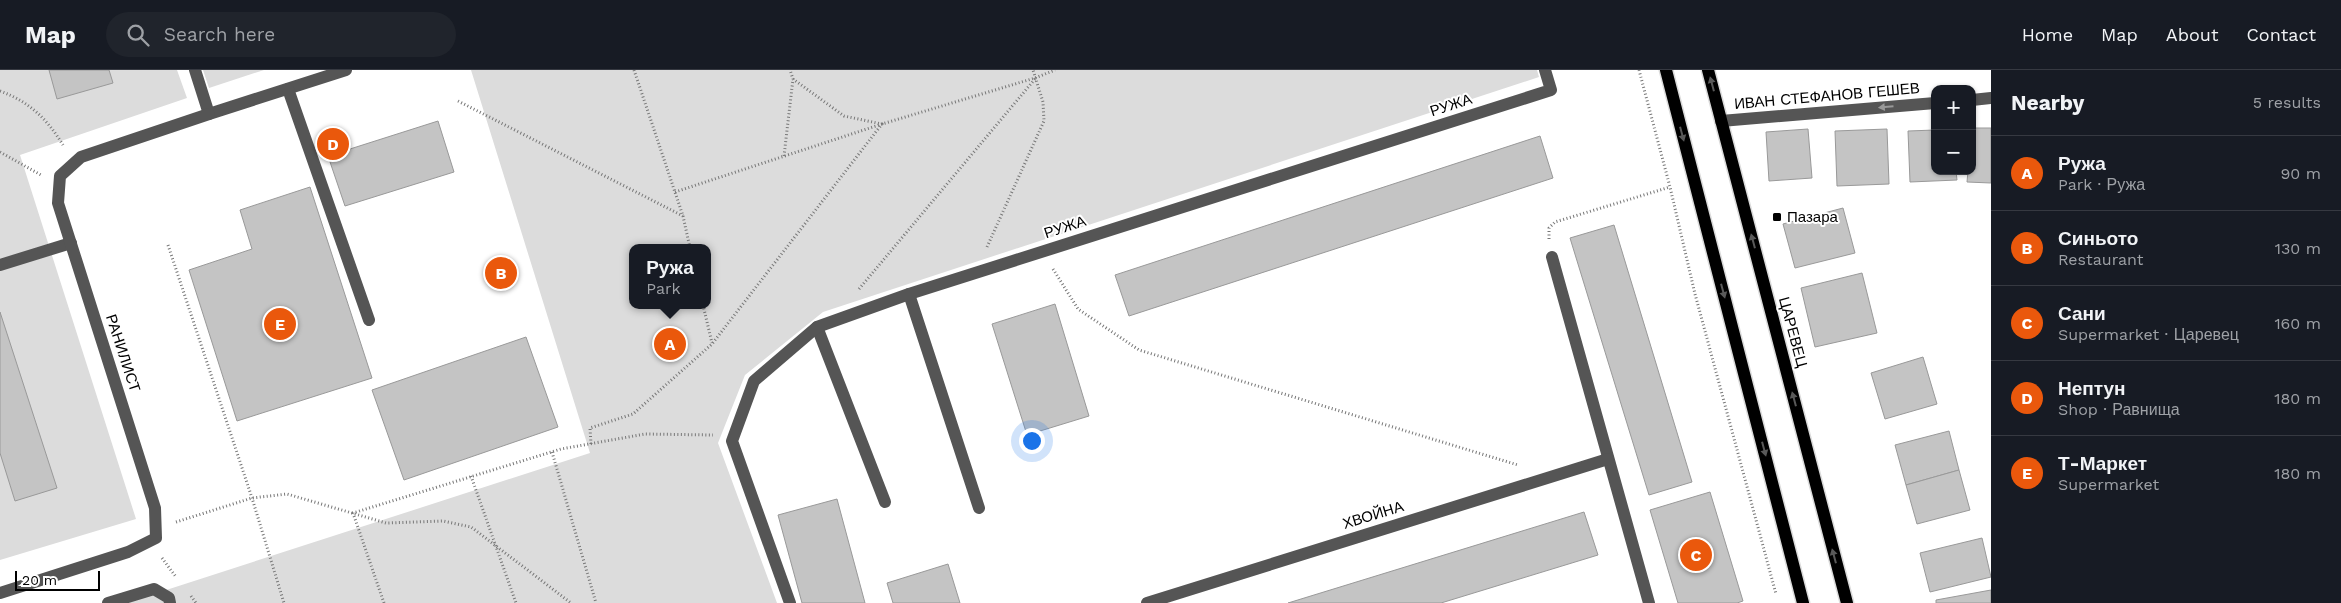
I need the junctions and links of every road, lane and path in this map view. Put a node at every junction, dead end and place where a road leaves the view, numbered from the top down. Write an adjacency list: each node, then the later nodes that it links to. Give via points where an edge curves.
1 (196, 70): 19 (street)
2 (346, 70): 13 (street)
3 (634, 70): 27 (path)
4 (790, 70): 12 (path)
5 (1033, 70): 11 (path)
6 (1055, 70): 11 (path)
7 (1545, 70): 32 (street, РУЖА, via 1551,90)
8 (1639, 70): 26 (path)
9 (1666, 70): 70 (main road, one-way to 70)
10 (1708, 70): 20 (main road, ЦАРЕВЕЦ, one-way to 10)
11 (1036, 78): 21 (path); 35 (path, via 1044,121); 36 (path)
12 (793, 79): 21 (path, via 844,116); 23 (path)
13 (288, 89): 19 (street); 39 (street)
14 (0, 91): 24 (path, via 32,108 50,123)
15 (1991, 98): 16 (street)
16 (1976, 100)
17 (458, 101): 28 (path)
18 (1931, 103): 20 (street, ИВАН СТЕФАНОВ ГЕШЕВ, one-way to 20)
19 (209, 114): 24 (street, via 81,157)
20 (1722, 121): 71 (main road, ЦАРЕВЕЦ, one-way to 20)
21 (882, 124): 23 (path); 41 (path)
22 (0, 152): 25 (path)
23 (784, 156): 27 (path)
24 (74, 163): 25 (street, via 60,176)
25 (59, 184): 29 (street, РАНИЛИСТ, via 58,203)
26 (1670, 187): 33 (path, via 1555,222 1549,228 1548,238); 58 (path, via 1695,294)
27 (675, 192): 28 (path)
28 (683, 216): 30 (path)
29 (71, 243): 34 (street); 52 (street, РАНИЛИСТ, via 155,508)
30 (689, 244)
31 (168, 246): 48 (path)
32 (1041, 252): 35 (street, РУЖА); 47 (path, via 1078,309 1139,350)
33 (1552, 257): 45 (street)
34 (0, 265)
35 (975, 273): 37 (street, РУЖА)
36 (856, 291)
37 (909, 294): 40 (street, РУЖА); 50 (street)
38 (704, 309): 41 (path)
39 (369, 320)
40 (817, 327): 42 (street, РУЖА, via 754,381); 49 (street)
41 (712, 344): 43 (path, via 632,414 590,428)
42 (734, 436): 43 (path, via 645,434); 67 (street, via 732,440)
43 (591, 444): 44 (path)
44 (552, 452): 46 (path); 66 (path)
45 (1608, 459): 47 (street, ХВОЙНА); 69 (street)
46 (472, 476): 51 (path); 54 (path)
47 (1554, 476): 68 (street, ХВОЙНА)
48 (252, 498): 51 (path, via 287,494); 52 (path); 62 (path)
49 (885, 502)
50 (979, 508)
51 (353, 513): 54 (path, via 386,523 443,521 471,527); 63 (path)
52 (155, 528): 53 (street, РАНИЛИСТ, via 156,538)
53 (149, 541): 55 (path); 57 (street, via 128,552)
54 (496, 547): 64 (path); 65 (path)
55 (181, 583)
56 (187, 590): 61 (path)
57 (0, 593)
58 (1776, 594)
59 (108, 603): 60 (street, via 154,589 169,598)
60 (170, 603)
61 (196, 603)
62 (284, 603)
63 (384, 603)
64 (516, 603)
65 (571, 603)
66 (596, 603)
67 (790, 603)
68 (1147, 603)
69 (1649, 603)
70 (1803, 603)
71 (1847, 603)

